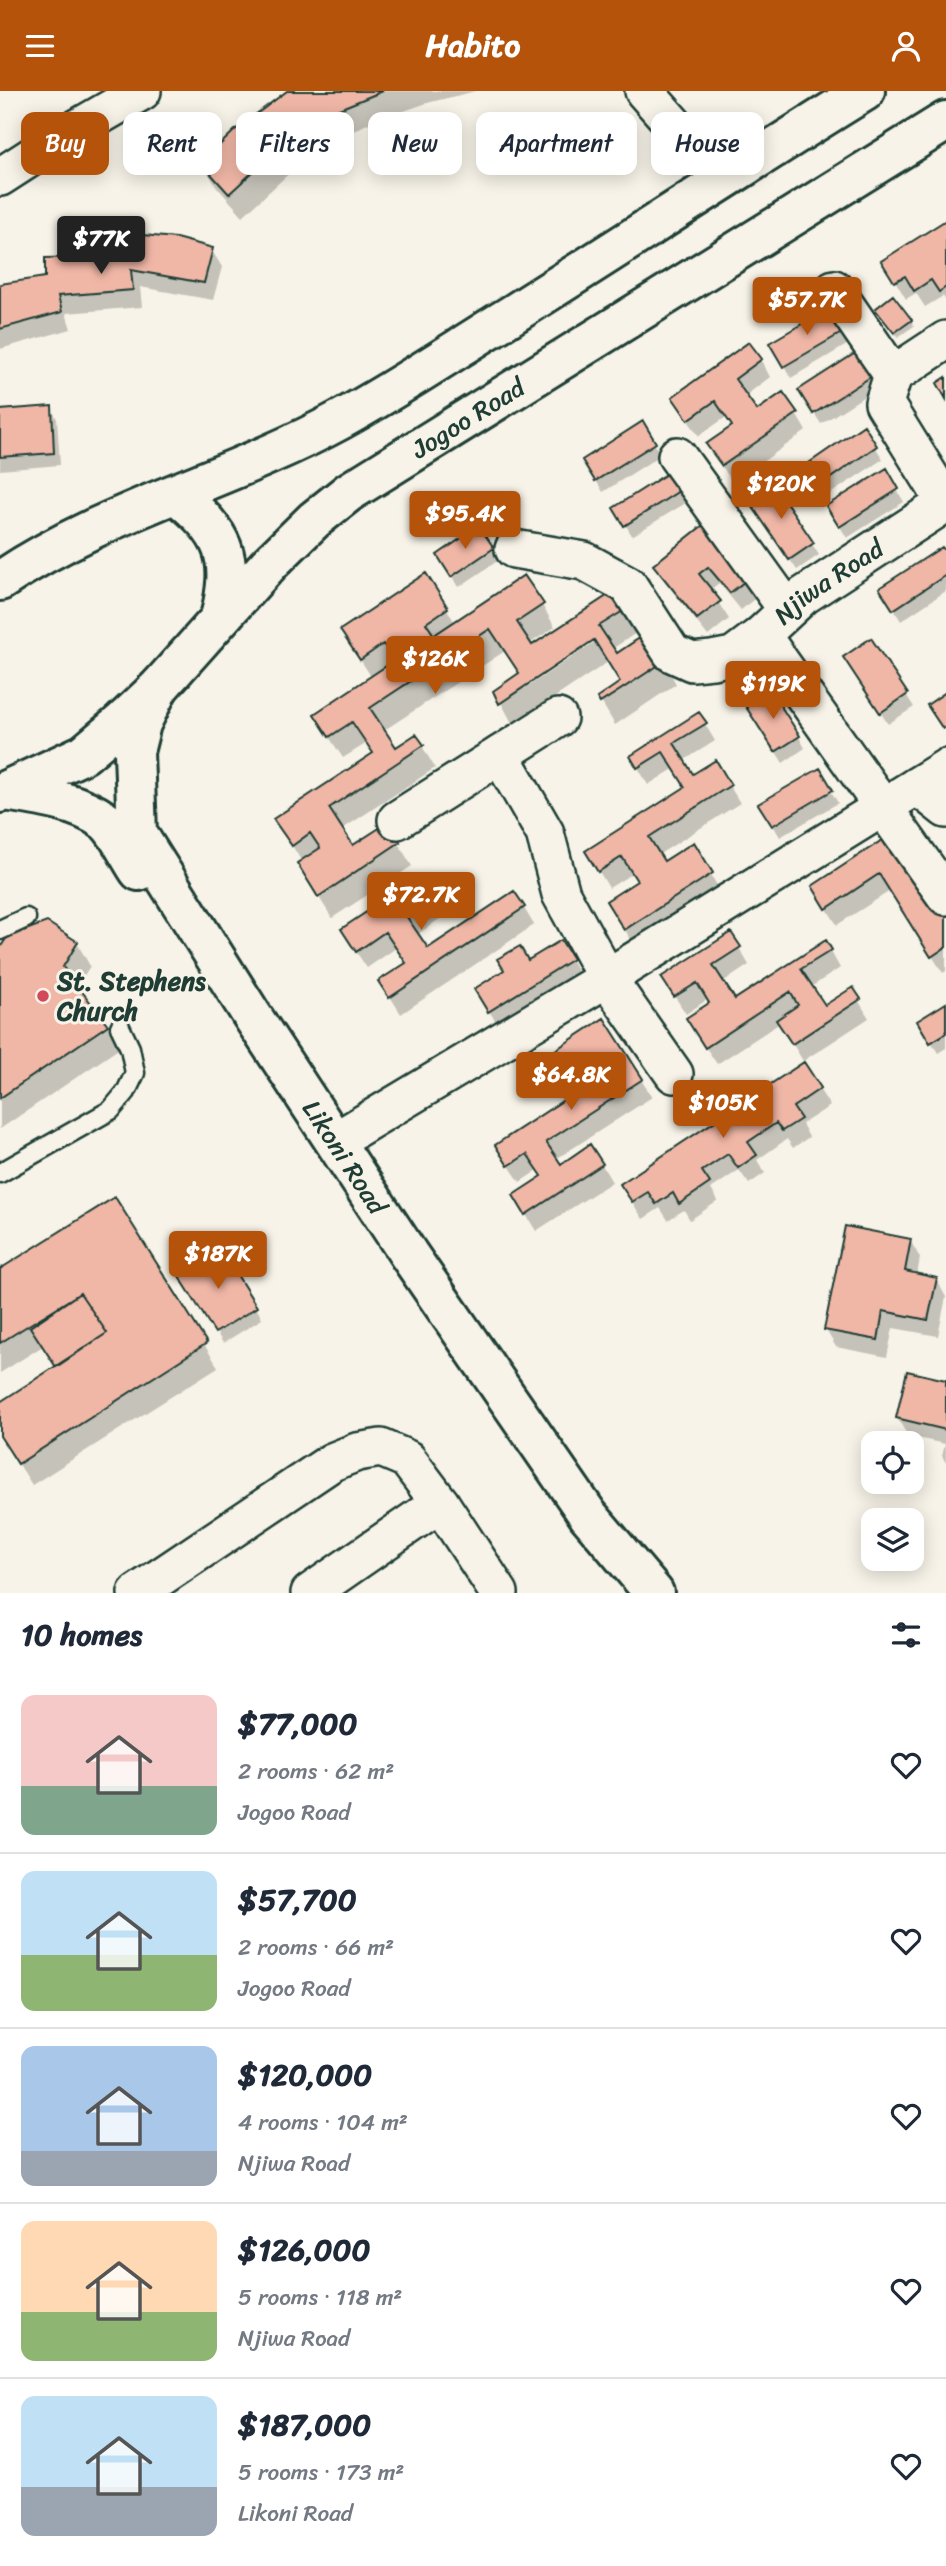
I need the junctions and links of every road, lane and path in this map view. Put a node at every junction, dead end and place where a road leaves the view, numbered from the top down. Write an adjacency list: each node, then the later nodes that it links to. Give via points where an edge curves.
1 (142, 91): 5 (street)
2 (644, 91): 6 (street)
3 (865, 91): 6 (main road)
4 (946, 121): 16 (main road, Jogoo Road, via 349,492 278,555)
5 (0, 177)
6 (722, 179): 11 (main road, via 340,421)
7 (834, 289): 9 (street)
8 (946, 340): 9 (street)
9 (892, 375): 12 (street, via 884,403)
10 (677, 456): 15 (street)
11 (176, 494): 14 (main road, via 57,547); 16 (main road, via 215,532 224,550 228,567)
12 (946, 503): 15 (street, Njiwa Road)
13 (514, 549): 17 (street, Njiwa Road, via 584,561 628,585 672,653 692,662 733,656)
14 (0, 581)
15 (788, 609): 17 (street, Njiwa Road)
16 (220, 618): 18 (main road, Jogoo Road)
17 (761, 635): 23 (street)
18 (159, 687): 22 (main road, Jogoo Road, via 83,754); 32 (main road, Likoni Road, via 141,724 134,752 137,833)
19 (558, 718): 20 (street)
20 (500, 755): 25 (street); 29 (street, via 545,833 561,894)
21 (931, 777): 23 (street); 24 (street)
22 (2, 792): 38 (main road, Likoni Road, via 45,798 106,821 436,1328)
23 (884, 807): 26 (street); 29 (street)
24 (946, 809)
25 (397, 820)
26 (946, 896)
27 (26, 918): 28 (lane)
28 (0, 930)
29 (607, 978): 31 (street); 32 (street)
30 (120, 1027): 33 (lane, via 135,1073 126,1092 111,1110)
31 (674, 1075)
32 (335, 1142): 39 (main road, Likoni Road, via 588,1515)
33 (0, 1173)
34 (440, 1503): 35 (street, via 407,1459 381,1448 356,1452 332,1462); 36 (street); 37 (street)
35 (137, 1593)
36 (310, 1593)
37 (499, 1593)
38 (628, 1593)
39 (654, 1593)

